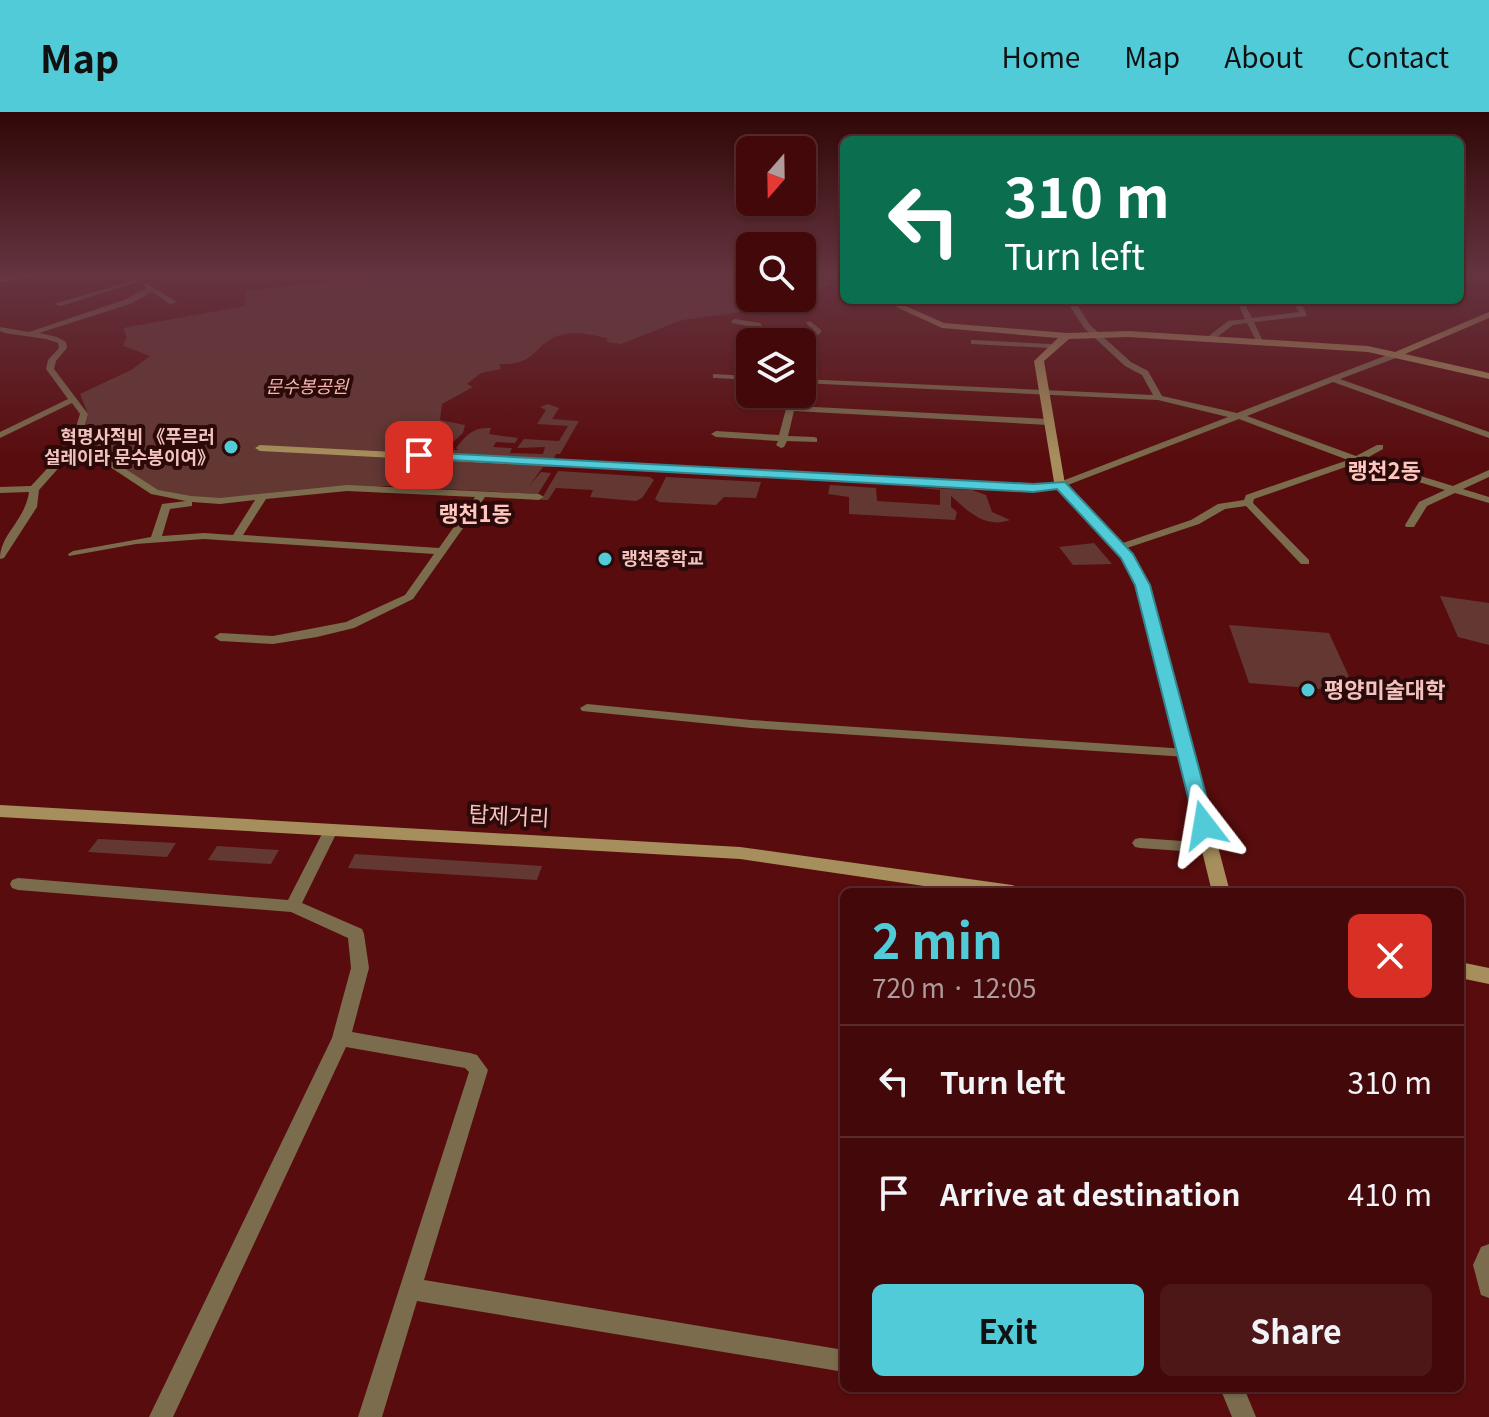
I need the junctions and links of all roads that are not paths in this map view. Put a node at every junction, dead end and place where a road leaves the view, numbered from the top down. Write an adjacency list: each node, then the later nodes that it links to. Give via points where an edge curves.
1 (27, 336): 21 (street, via 62,342 50,369)
2 (1067, 336): 11 (street)
3 (1096, 336): 20 (street, via 1145,373)
4 (1138, 336): 8 (street)
5 (1213, 336): 8 (street)
6 (1258, 336): 10 (street)
7 (1440, 336): 12 (street)
8 (1209, 339): 10 (street)
9 (974, 342): 11 (street)
10 (1261, 342): 12 (street)
11 (1050, 346): 19 (street, via 1039,361)
12 (1398, 354): 14 (street); 16 (street)
13 (716, 376): 15 (street)
14 (1489, 376)
15 (736, 377)
16 (1334, 380): 24 (street); 28 (street)
17 (816, 382): 18 (street)
18 (916, 388): 19 (street); 23 (street)
19 (1043, 394): 20 (street); 25 (street)
20 (1159, 398): 24 (street)
21 (72, 400): 27 (street); 33 (street, via 84,414)
22 (790, 408): 23 (street); 30 (street)
23 (915, 415): 25 (street)
24 (1243, 417): 34 (street); 36 (street)
25 (1048, 422): 36 (street)
26 (716, 434): 30 (street)
27 (0, 435)
28 (1489, 435)
29 (814, 440): 30 (street)
30 (782, 442)
31 (1380, 447): 34 (street)
32 (260, 448): 36 (street, via 1033,488)
33 (70, 451): 38 (street); 44 (street, via 101,457 155,492)
34 (1357, 460): 37 (street); 45 (street, via 1250,497)
35 (1489, 473): 37 (street)
36 (1060, 485): 49 (street)
37 (1450, 488): 43 (street); 46 (street, via 1423,504)
38 (34, 489): 39 (street); 52 (street, via 32,507)
39 (0, 490)
40 (483, 493): 41 (street); 42 (street, via 347,488); 50 (street)
41 (539, 497)
42 (262, 498): 44 (street); 47 (street)
43 (1489, 500)
44 (220, 501): 48 (street, via 166,506)
45 (1248, 503): 49 (street, via 1222,506 1195,522); 53 (street)
46 (1410, 525)
47 (237, 536): 48 (street); 50 (street)
48 (156, 539): 51 (street)
49 (1118, 548): 56 (street, via 1143,585)
50 (442, 551): 54 (street, via 409,597 350,625 273,640)
51 (73, 554)
52 (0, 556)
53 (1305, 562)
54 (220, 637)
55 (587, 708): 56 (street)
56 (1187, 753): 60 (street)
57 (0, 811): 58 (street, 탑제거리)
58 (331, 830): 62 (street, 탑제거리, via 740,853); 64 (street)
59 (1140, 843): 60 (street)
60 (1210, 848): 63 (street)
61 (18, 884): 64 (street)
62 (984, 888)
63 (1220, 888)
64 (293, 906): 67 (street, via 356,934 360,968)
65 (1464, 971): 66 (street)
66 (1489, 976)
67 (341, 1038): 70 (street, via 470,1061 479,1070); 73 (street)
68 (1489, 1255): 69 (street, via 1484,1265)
69 (1489, 1287)
70 (410, 1289): 71 (street); 74 (street)
71 (840, 1360)
72 (1234, 1392): 75 (street)
73 (161, 1417)
74 (370, 1417)
75 (1244, 1417)

